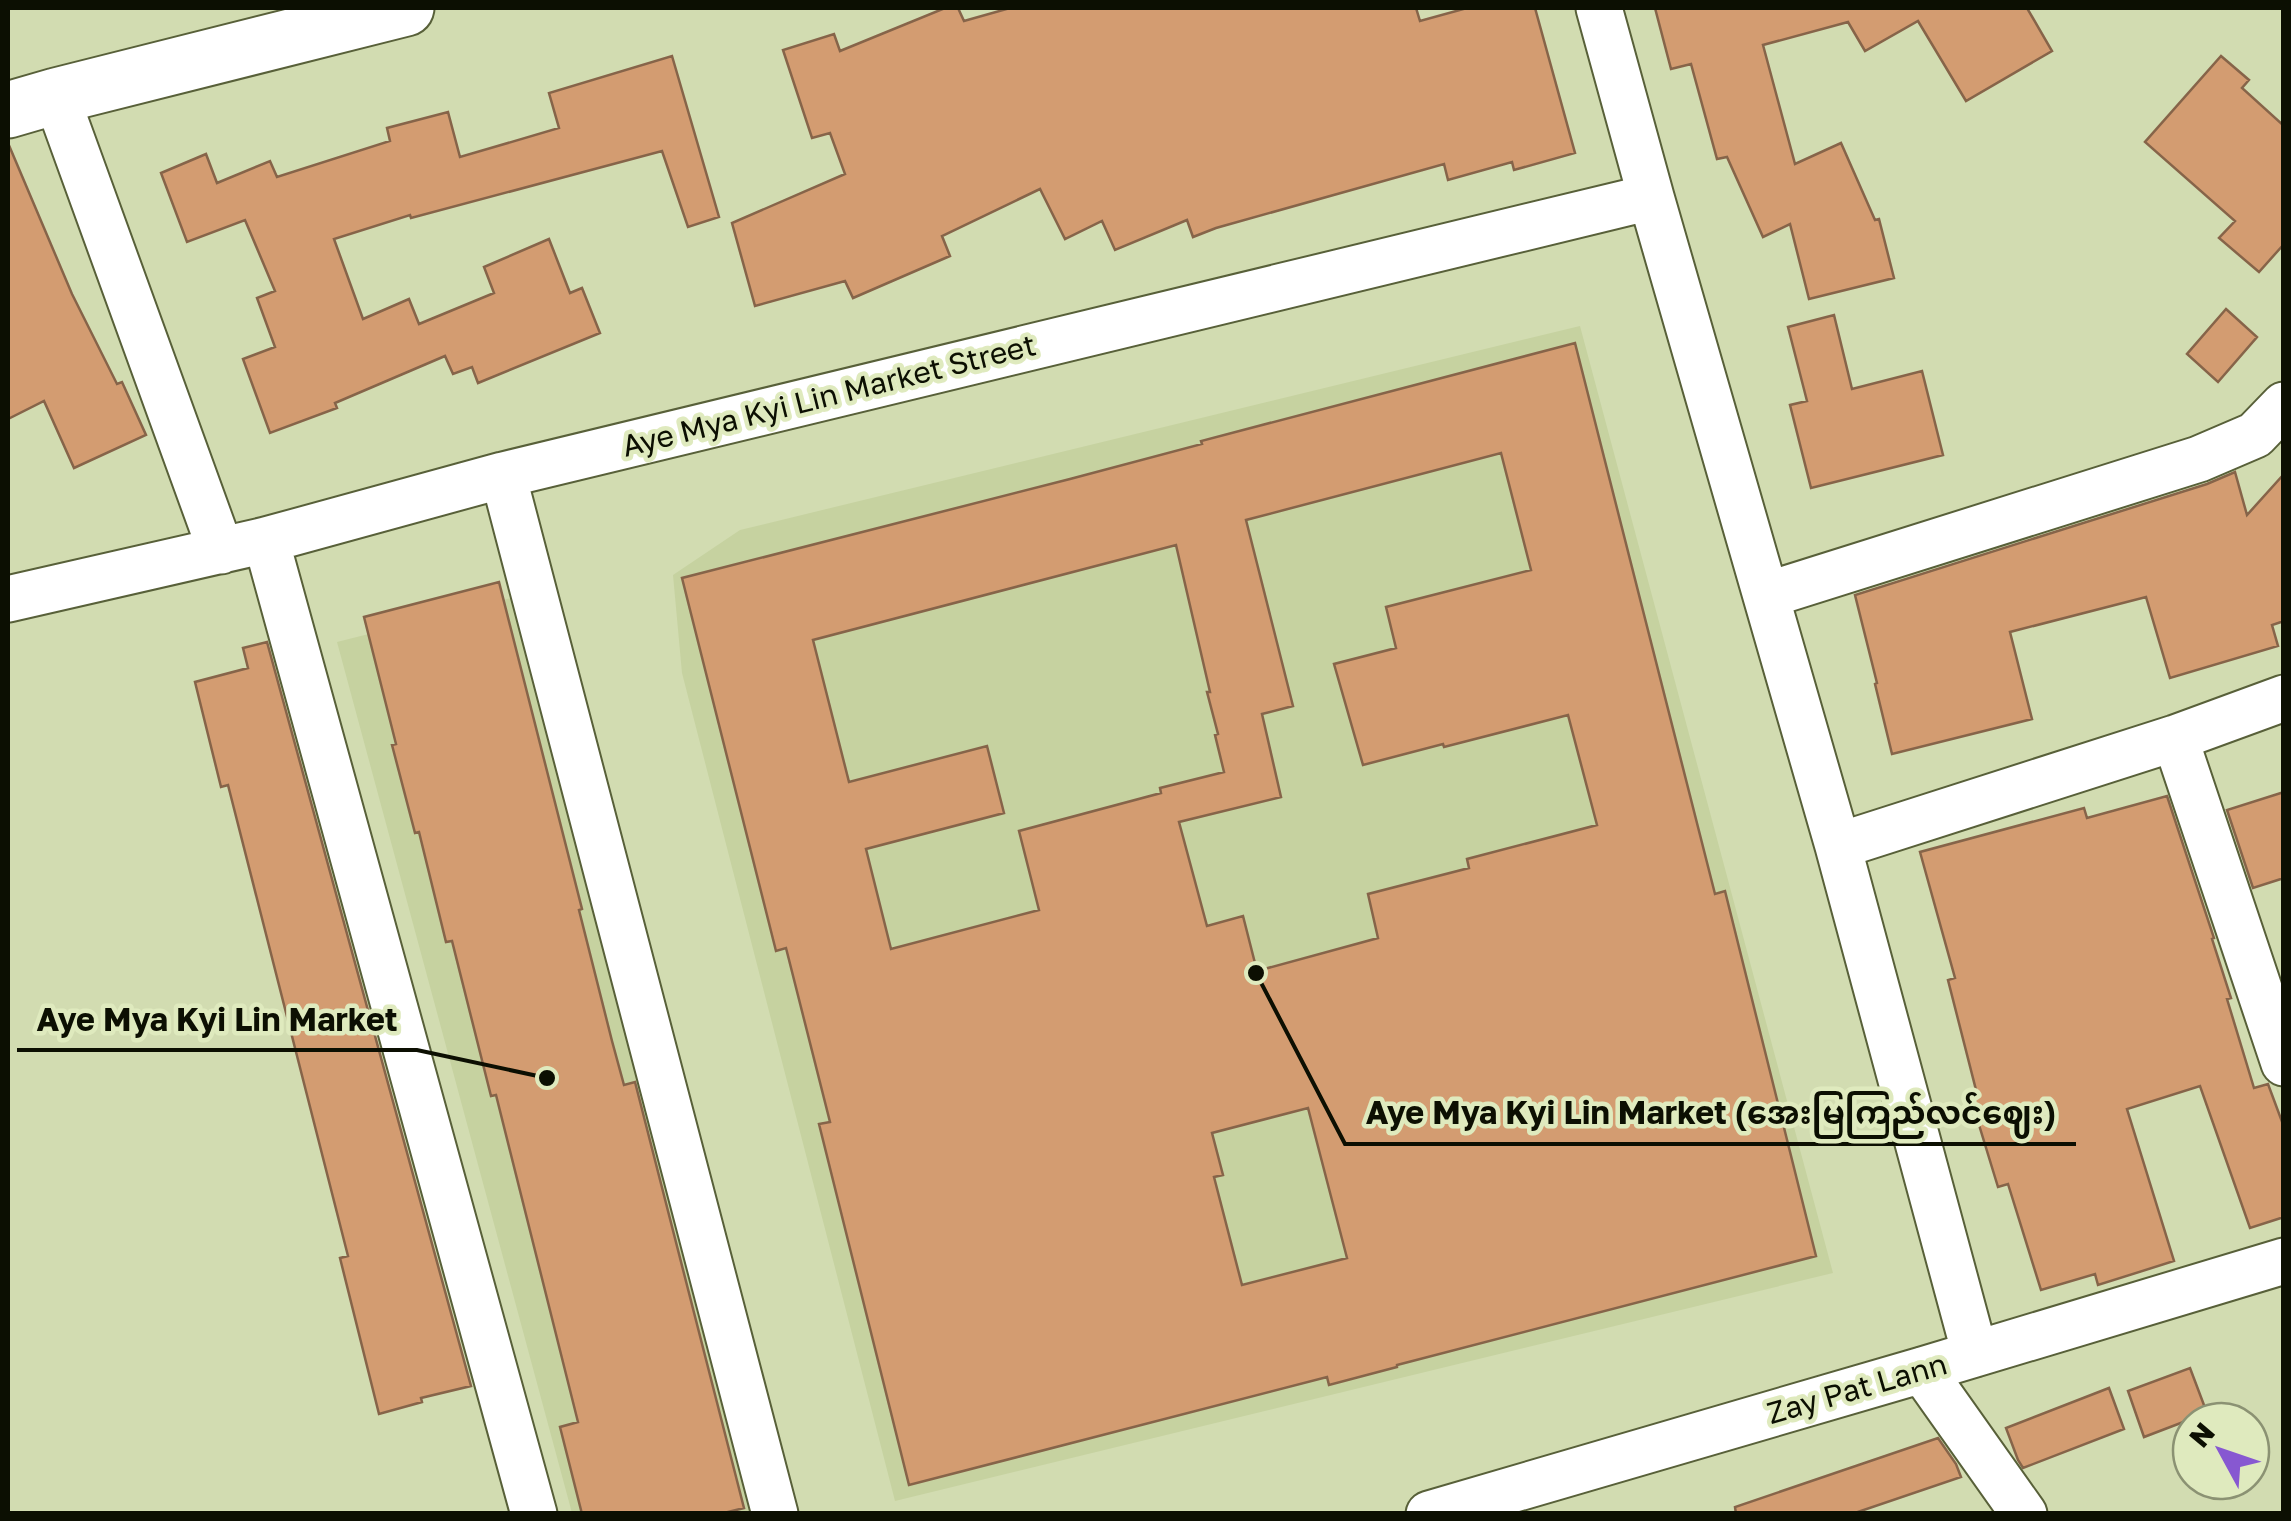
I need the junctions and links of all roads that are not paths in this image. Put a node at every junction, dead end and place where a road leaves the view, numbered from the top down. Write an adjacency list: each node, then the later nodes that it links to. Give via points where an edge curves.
1 (395, 8): 3 (street)
2 (1599, 8): 4 (street)
3 (32, 103): 8 (street)
4 (1652, 197): 6 (street, Aye Mya Kyi Lin Market Street); 9 (street)
5 (2284, 405): 9 (street, via 2254,435 2200,459)
6 (503, 475): 7 (street, Aye Mya Kyi Lin Market Street); 19 (street)
7 (266, 540): 8 (street, Aye Mya Kyi Lin Market Street); 18 (street)
8 (221, 551): 10 (street, Aye Mya Kyi Lin Market Street)
9 (1767, 596): 13 (street)
10 (8, 600)
11 (2284, 698): 12 (street)
12 (2174, 738): 13 (street); 14 (street)
13 (1838, 846): 16 (street)
14 (2284, 1063)
15 (2284, 1261): 16 (street, Zay Pat Lann)
16 (1974, 1354): 17 (street, Zay Pat Lann)
17 (1922, 1370): 20 (street, Zay Pat Lann); 21 (street)
18 (534, 1514)
19 (775, 1514)
20 (1428, 1514)
21 (2024, 1514)

